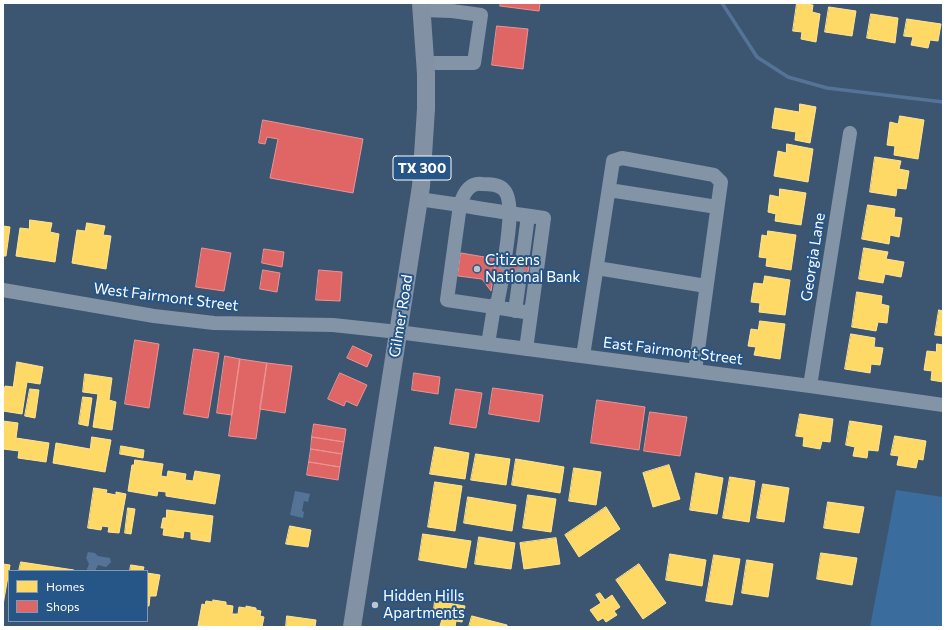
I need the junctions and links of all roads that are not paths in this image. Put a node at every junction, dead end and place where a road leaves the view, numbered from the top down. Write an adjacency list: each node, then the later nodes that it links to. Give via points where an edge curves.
1 (421, 6): 2 (main road, Gilmer Road / TX 300); 2 (street, via 480,15 474,63)
2 (425, 63): 5 (main road, Gilmer Road / TX 300, via 426,109)
3 (850, 133): 23 (street, Georgia Lane)
4 (609, 190): 7 (street); 7 (street, via 614,161 622,158 714,174 721,182); 11 (street)
5 (419, 199): 6 (street); 18 (main road, Gilmer Road / TX 300)
6 (460, 205): 8 (street); 8 (street, via 464,193 469,188 479,183 498,186 504,189 507,195); 15 (street, via 447,300)
7 (717, 207): 13 (street)
8 (510, 213): 9 (street); 10 (street)
9 (528, 216): 16 (street); 17 (street, via 544,218)
10 (504, 264)
11 (597, 268): 13 (street); 21 (street)
12 (502, 279): 15 (street)
13 (706, 286): 22 (street)
14 (3, 290): 18 (street, West Fairmont Street, via 184,320 236,324 333,325)
15 (494, 308): 16 (street); 19 (street)
16 (515, 311): 17 (street)
17 (531, 313): 20 (street)
18 (398, 332): 19 (street, East Fairmont Street); 25 (main road, Gilmer Road / TX 300)
19 (488, 344): 20 (street, East Fairmont Street)
20 (526, 349): 21 (street, East Fairmont Street)
21 (583, 356): 22 (street, East Fairmont Street)
22 (695, 371): 23 (street, East Fairmont Street)
23 (810, 386): 24 (street, East Fairmont Street)
24 (943, 405)
25 (352, 627)

